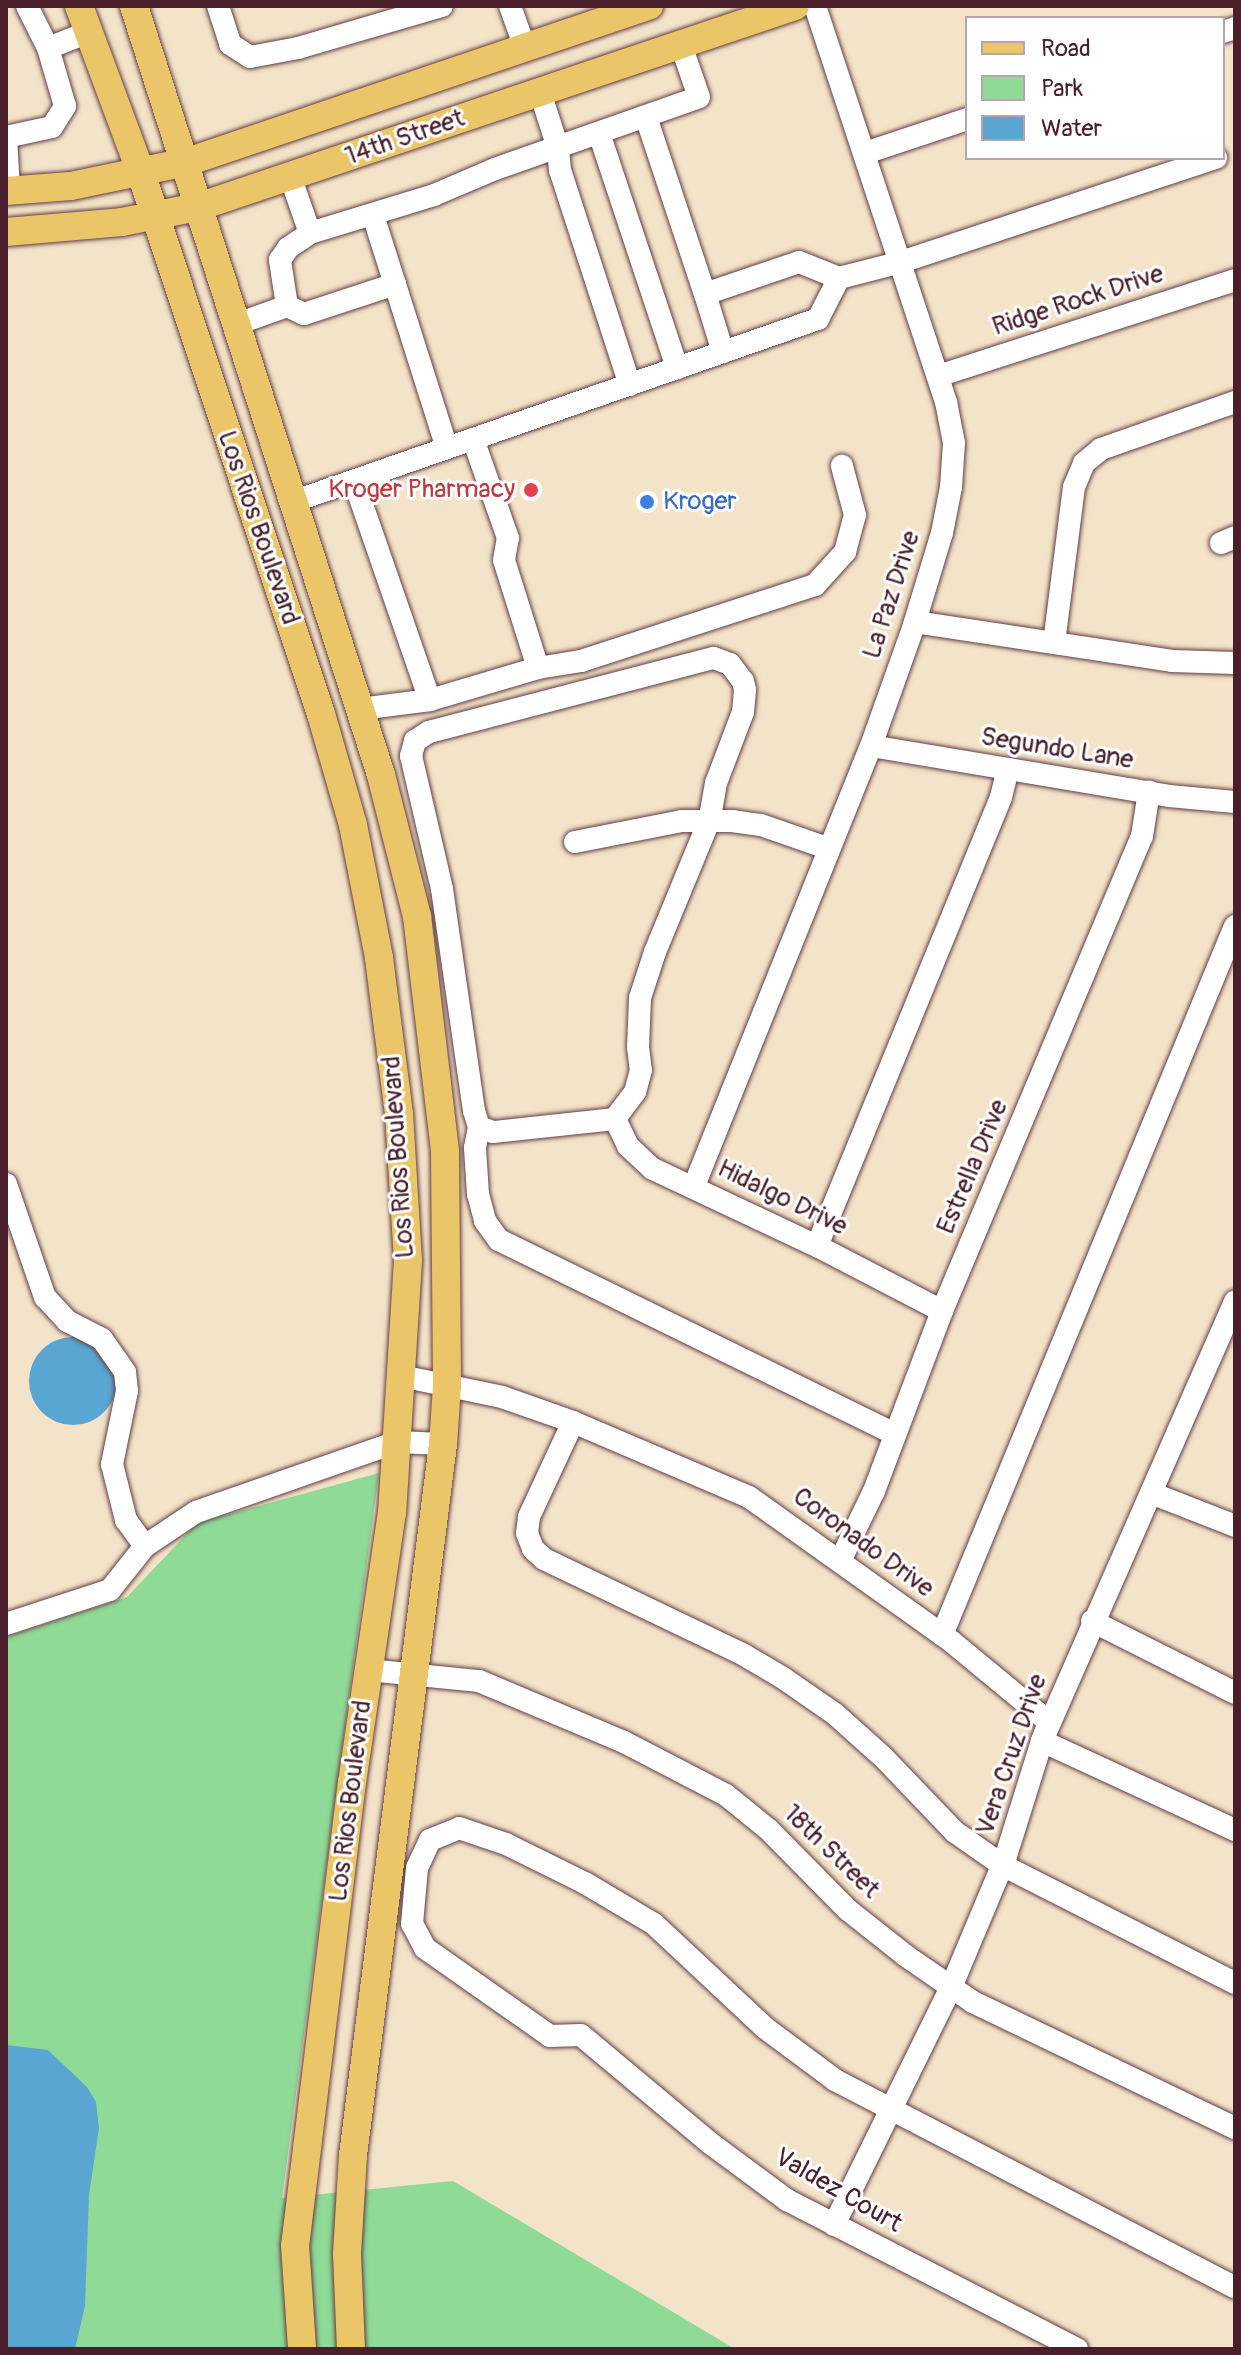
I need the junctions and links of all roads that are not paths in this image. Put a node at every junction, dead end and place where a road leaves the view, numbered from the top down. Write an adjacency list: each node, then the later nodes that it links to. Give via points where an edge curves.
1 (27, 6): 11 (street)
2 (134, 6): 21 (main road, Los Rios Boulevard)
3 (218, 6): 4 (street, via 230,44 250,57)
4 (442, 6)
5 (510, 6): 12 (street)
6 (649, 6): 12 (main road, 14th Street)
7 (795, 6): 10 (main road, 14th Street)
8 (815, 6): 19 (street, La Paz Drive)
9 (84, 19): 11 (street); 22 (main road, Los Rios Boulevard)
10 (681, 45): 13 (main road, 14th Street); 14 (street, via 699,97)
11 (48, 48): 17 (street, via 65,106 52,127)
12 (525, 48): 13 (main road); 21 (main road, 14th Street)
13 (540, 92): 18 (street); 23 (main road, 14th Street)
14 (646, 117): 16 (street); 34 (street)
15 (965, 120): 19 (street)
16 (599, 133): 18 (street); 38 (street)
17 (6, 137): 24 (street)
18 (558, 148): 26 (street); 40 (street, via 560,170)
19 (865, 153): 30 (street, La Paz Drive)
20 (1210, 160): 30 (street)
21 (187, 162): 22 (main road, 14th Street); 25 (main road, Los Rios Boulevard)
22 (141, 173): 24 (main road, 14th Street, via 71,186); 27 (main road, Los Rios Boulevard)
23 (290, 176): 25 (main road, 14th Street); 29 (street)
24 (8, 190)
25 (198, 207): 27 (main road, 14th Street); 36 (main road, Los Rios Boulevard)
26 (373, 215): 29 (street); 33 (street)
27 (156, 217): 28 (main road, 14th Street); 47 (main road, Los Rios Boulevard)
28 (6, 232)
29 (310, 233): 35 (street, via 280,260)
30 (898, 263): 31 (street); 39 (street, La Paz Drive)
31 (839, 278): 34 (street, via 799,262); 37 (street, via 818,319)
32 (1235, 280): 39 (street, Ridge Rock Drive)
33 (395, 284): 35 (street, via 304,314); 43 (street)
34 (705, 294): 37 (street)
35 (287, 306): 36 (street)
36 (237, 324): 46 (main road, Los Rios Boulevard)
37 (723, 352): 38 (street)
38 (677, 368): 40 (street)
39 (938, 376): 48 (street, La Paz Drive, via 954,443 951,487)
40 (630, 385): 42 (street)
41 (1235, 402): 49 (street, via 1101,449 1084,463 1074,487)
42 (473, 439): 43 (street); 51 (street, via 508,538 504,560)
43 (447, 448): 45 (street)
44 (842, 466): 51 (street, via 855,515 845,552 815,585 581,661)
45 (354, 481): 46 (street); 52 (street)
46 (295, 501): 47 (main road); 53 (main road, Los Rios Boulevard)
47 (254, 517): 54 (main road, Los Rios Boulevard)
48 (915, 622): 49 (street); 55 (street, La Paz Drive)
49 (1054, 643): 50 (street, via 1172,661)
50 (1235, 663)
51 (538, 668): 52 (street)
52 (430, 700): 53 (street)
53 (360, 709): 54 (main road); 71 (main road, Los Rios Boulevard, via 402,853 424,967 445,1152)
54 (321, 714): 70 (main road, Los Rios Boulevard, via 353,825 379,958 399,1114 408,1260)
55 (871, 746): 56 (street, Segundo Lane); 61 (street, La Paz Drive)
56 (1008, 769): 57 (street, Segundo Lane); 67 (street)
57 (1149, 792): 58 (street, Segundo Lane); 69 (street, Estrella Drive, via 1142,836)
58 (1235, 802)
59 (709, 821): 60 (street, via 682,821); 61 (street, via 761,825); 63 (street, via 640,998 641,1070 635,1092); 64 (street, via 745,690 730,664 714,658 429,732 415,741 411,756 442,889)
60 (575, 842)
61 (827, 848): 66 (street, La Paz Drive)
62 (1235, 926): 82 (street)
63 (615, 1119): 64 (street, via 493,1132); 66 (street, Hidalgo Drive, via 628,1146 653,1169)
64 (479, 1127): 73 (street, via 478,1194 485,1221 499,1240)
65 (6, 1184): 78 (street, via 45,1297 67,1321 102,1339 125,1372 127,1391 112,1464 126,1520)
66 (694, 1186): 67 (street, Hidalgo Drive)
67 (817, 1246): 69 (street, Hidalgo Drive)
68 (1235, 1301): 76 (street, Vera Cruz Drive)
69 (942, 1311): 73 (street, Estrella Drive)
70 (401, 1376): 71 (street, Coronado Drive); 74 (main road, Los Rios Boulevard)
71 (447, 1386): 72 (street, Coronado Drive, via 502,1397); 75 (main road, Los Rios Boulevard)
72 (573, 1422): 79 (street, Coronado Drive, via 749,1497); 88 (street, via 529,1517 533,1549 556,1566 783,1678 835,1714 955,1832)
73 (895, 1434): 79 (street, Estrella Drive)
74 (397, 1442): 75 (street); 78 (street, via 196,1512); 83 (main road, Los Rios Boulevard)
75 (443, 1444): 84 (main road, Los Rios Boulevard)
76 (1151, 1493): 77 (street); 80 (street, Vera Cruz Drive)
77 (1235, 1526)
78 (145, 1546): 81 (street, via 110,1590)
79 (840, 1561): 82 (street, Coronado Drive)
80 (1092, 1621): 85 (street); 86 (street, Vera Cruz Drive)
81 (6, 1624)
82 (942, 1635): 86 (street, Coronado Drive, via 1049,1722)
83 (368, 1670): 84 (street, 18th Street); 95 (main road, Los Rios Boulevard, via 295,2245)
84 (412, 1675): 90 (street, 18th Street, via 479,1681 522,1697 726,1795 769,1830 848,1910); 96 (main road, Los Rios Boulevard, via 353,2155 347,2254)
85 (1235, 1693)
86 (1042, 1741): 87 (street); 88 (street, Vera Cruz Drive)
87 (1235, 1830)
88 (1002, 1865): 89 (street); 90 (street, Vera Cruz Drive)
89 (1235, 1983)
90 (952, 1985): 91 (street, Vera Cruz Drive); 92 (street, 18th Street, via 973,2002)
91 (889, 2110): 93 (street, Vera Cruz Drive); 93 (street, Valdez Court, via 835,2080 765,2028 637,1913 506,1844 459,1828 430,1840 422,1852 412,1924 425,1948 550,2036 581,2035 710,2143 787,2200); 94 (street)
92 (1235, 2128)
93 (834, 2225): 97 (street, Valdez Court)
94 (1235, 2287)
95 (302, 2349)
96 (351, 2349)
97 (1077, 2349)

